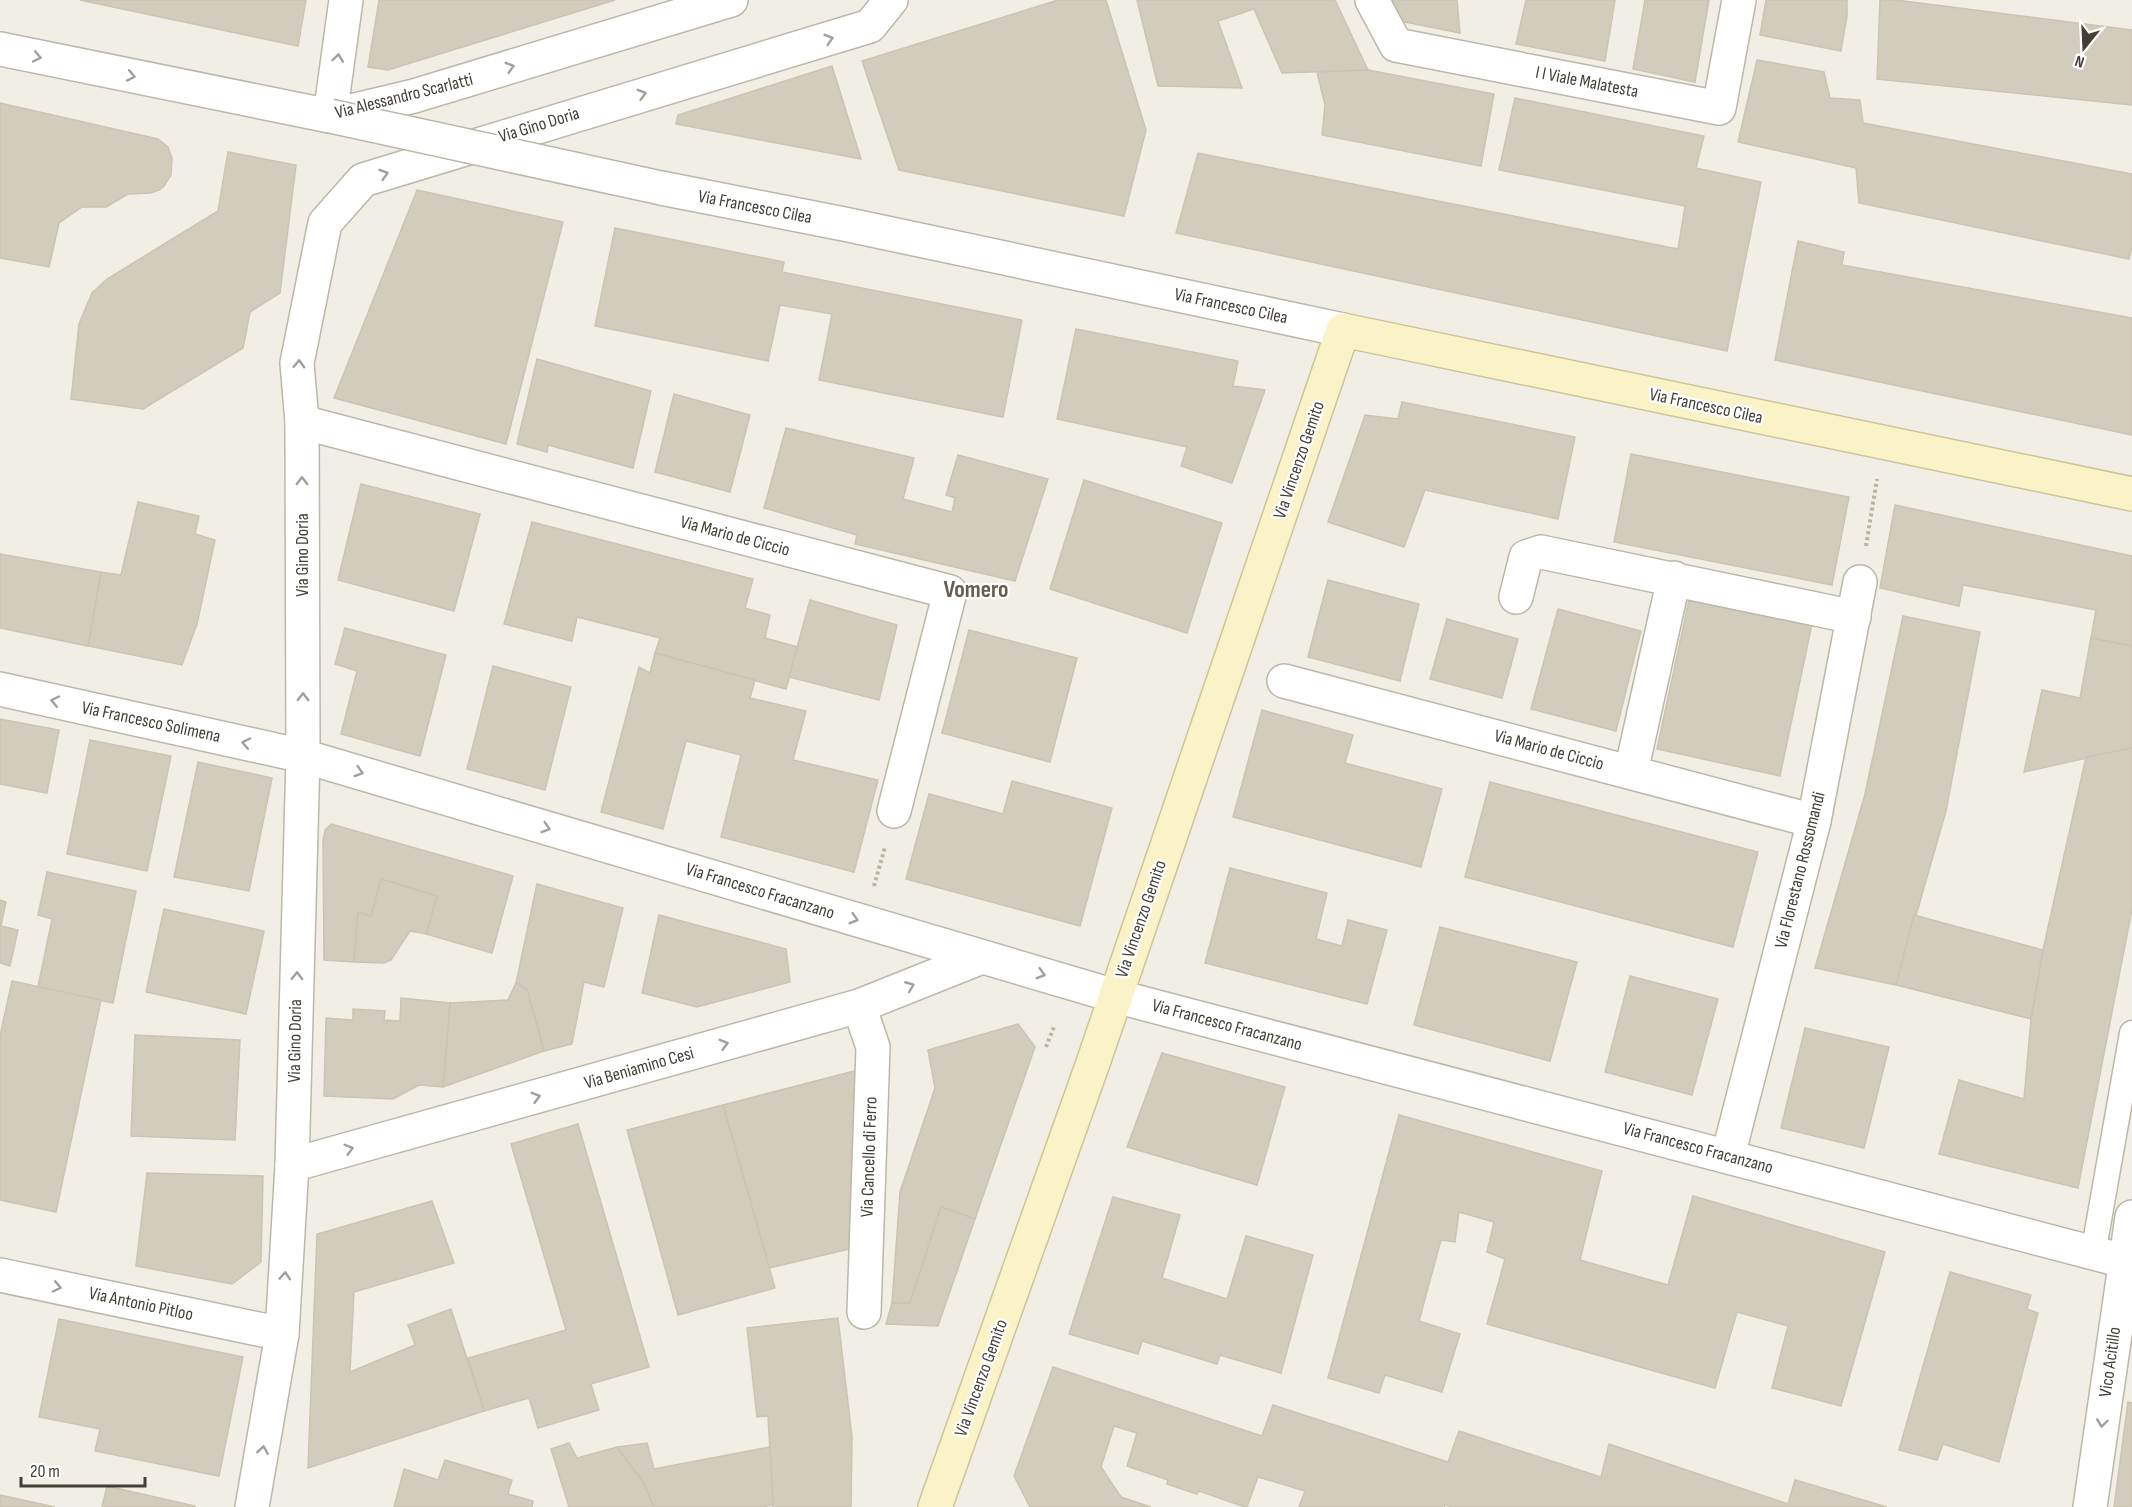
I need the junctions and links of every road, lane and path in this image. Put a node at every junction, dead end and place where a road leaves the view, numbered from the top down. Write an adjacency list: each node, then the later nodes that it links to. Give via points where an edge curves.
1 (346, 0): 7 (street, one-way to 1)
2 (731, 0): 7 (street, Via Alessandro Scarlatti, one-way to 2, via 414,96)
3 (891, 0): 9 (street, Via Gino Doria, one-way to 3, via 297,363 325,223 363,180 870,26)
4 (1372, 0): 5 (street, I I Viale Malatesta, via 1396,45 1719,108)
5 (1739, 0)
6 (0, 49): 7 (street, Via Alessandro Scarlatti, one-way to 7)
7 (330, 116): 8 (street, Via Francesco Cilea, bridge)
8 (1343, 330): 11 (main road, Via Francesco Cilea); 25 (main road, Via Vincenzo Gemito)
9 (302, 422): 18 (street, Via Gino Doria, one-way to 9); 20 (street, Via Mario de Ciccio, via 950,592)
10 (1878, 476): 13 (path)
11 (2132, 494)
12 (1674, 578): 14 (street, via 1541,552 1526,557); 15 (street); 19 (street)
13 (1860, 582): 15 (street, Via Florestano Rossomandi)
14 (1516, 597)
15 (1854, 617): 21 (street, Via Florestano Rossomandi)
16 (1284, 681): 19 (street, Via Mario de Ciccio)
17 (0, 689): 18 (street, Via Francesco Solimena, one-way to 17)
18 (303, 756): 24 (street, Via Francesco Fracanzano, one-way to 24); 31 (street, Via Gino Doria, one-way to 18)
19 (1631, 772): 21 (street, Via Mario de Ciccio)
20 (894, 811)
21 (1814, 821): 30 (street, Via Florestano Rossomandi)
22 (878, 873): 23 (path)
23 (873, 890)
24 (982, 957): 25 (street, Via Francesco Fracanzano, one-way to 25); 26 (street, Via Beniamino Cesi, one-way to 24)
25 (1115, 996): 30 (street, Via Francesco Fracanzano); 39 (main road, Via Vincenzo Gemito)
26 (859, 1006): 31 (street, Via Beniamino Cesi, one-way to 26); 36 (street, Via Cancello di Ferro, via 873,1047)
27 (1054, 1027): 29 (path)
28 (2132, 1033): 33 (lane)
29 (1046, 1047)
30 (1728, 1156): 33 (street, Via Francesco Fracanzano)
31 (292, 1165): 37 (street, Via Gino Doria, one-way to 31)
32 (2132, 1217): 34 (street, Vico Acitillo)
33 (2093, 1254): 34 (street, Via Francesco Fracanzano)
34 (2124, 1261): 40 (street, Vico Acitillo, one-way to 40)
35 (0, 1275): 37 (street, Via Antonio Pitloo, one-way to 37)
36 (864, 1312)
37 (282, 1334): 38 (street, Via Gino Doria, one-way to 37)
38 (252, 1507)
39 (935, 1507)
40 (2090, 1507)

